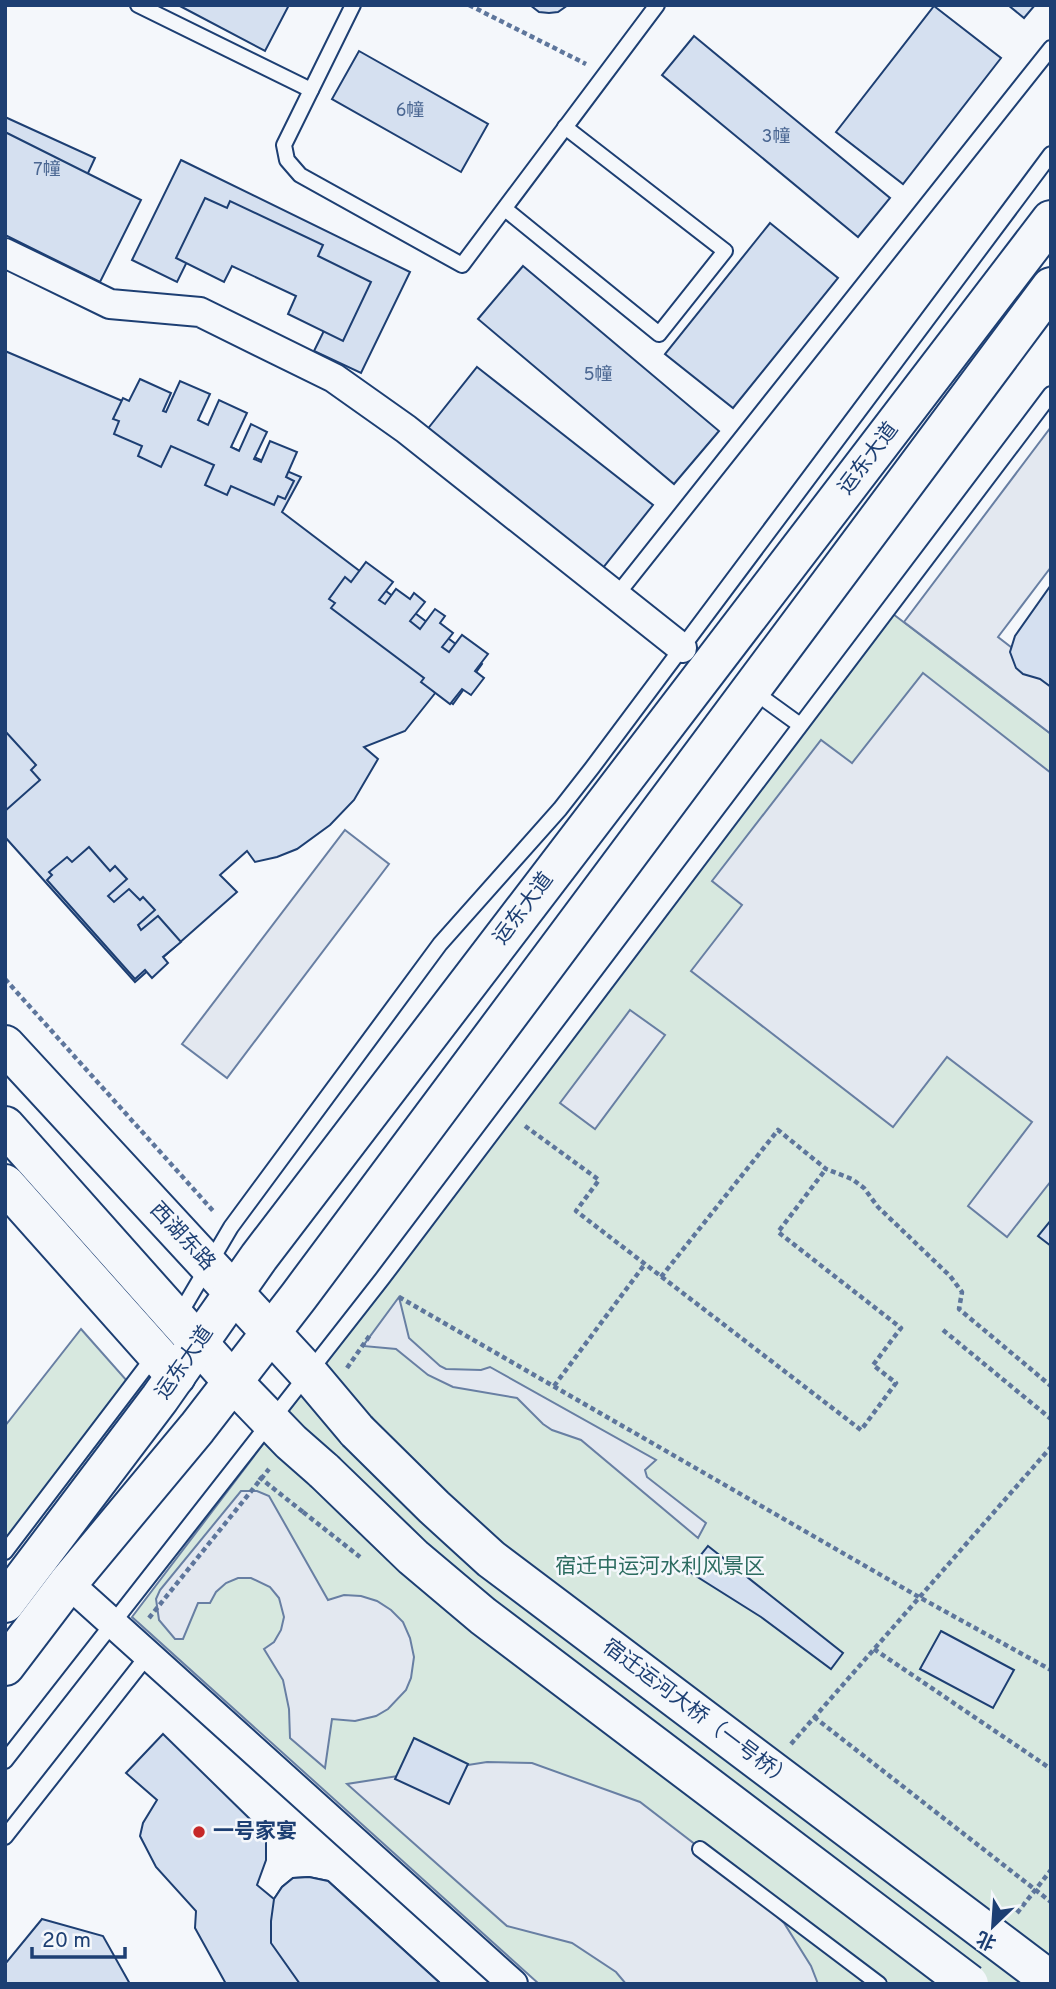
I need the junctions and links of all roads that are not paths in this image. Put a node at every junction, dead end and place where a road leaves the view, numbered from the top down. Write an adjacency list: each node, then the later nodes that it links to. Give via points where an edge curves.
1 (138, 5): 5 (lane)
2 (353, 5): 5 (lane)
3 (657, 5): 6 (lane)
4 (1051, 48): 13 (lane)
5 (311, 90): 8 (lane, via 284,145 287,160 300,176 462,265)
6 (565, 127): 8 (lane); 8 (lane, via 724,251 659,334)
7 (1051, 153): 14 (lane)
8 (505, 209)
9 (1051, 220): 20 (main road, 运东大道)
10 (5, 253): 13 (street, via 110,304 200,312 334,378 406,429)
11 (1051, 287): 15 (main road, 运东大道)
12 (1051, 394): 16 (lane)
13 (616, 596): 14 (street)
14 (682, 648): 20 (lane, via 560,809 440,944 231,1227)
15 (750, 688): 16 (lane); 21 (main road, 运东大道)
16 (800, 725): 23 (lane)
17 (5, 1045): 20 (main road, 西湖东路)
18 (5, 1126): 22 (main road)
19 (5, 1184): 22 (main road)
20 (222, 1280): 21 (main road, 西湖东路); 22 (main road, 运东大道)
21 (270, 1332): 23 (main road, 西湖东路); 24 (main road, 运东大道)
22 (173, 1345): 24 (main road); 27 (lane); 29 (main road, 运东大道)
23 (309, 1374): 25 (lane); 26 (main road, 西湖东路)
24 (233, 1382): 25 (main road); 28 (main road, 运东大道)
25 (272, 1422): 30 (lane); 39 (main road, bridge, via 413,1557 484,1616)
26 (357, 1431): 36 (main road, 宿迁运河大桥（一号桥）, bridge, via 491,1559)
27 (5, 1552)
28 (68, 1583): 30 (street); 32 (main road, 运东大道)
29 (5, 1603)
30 (113, 1623): 31 (street); 33 (lane)
31 (148, 1655): 34 (lane); 37 (street)
32 (5, 1666)
33 (5, 1761)
34 (5, 1837)
35 (700, 1849): 38 (lane)
36 (1051, 1981)
37 (513, 1984)
38 (879, 1984)
39 (969, 1984)

